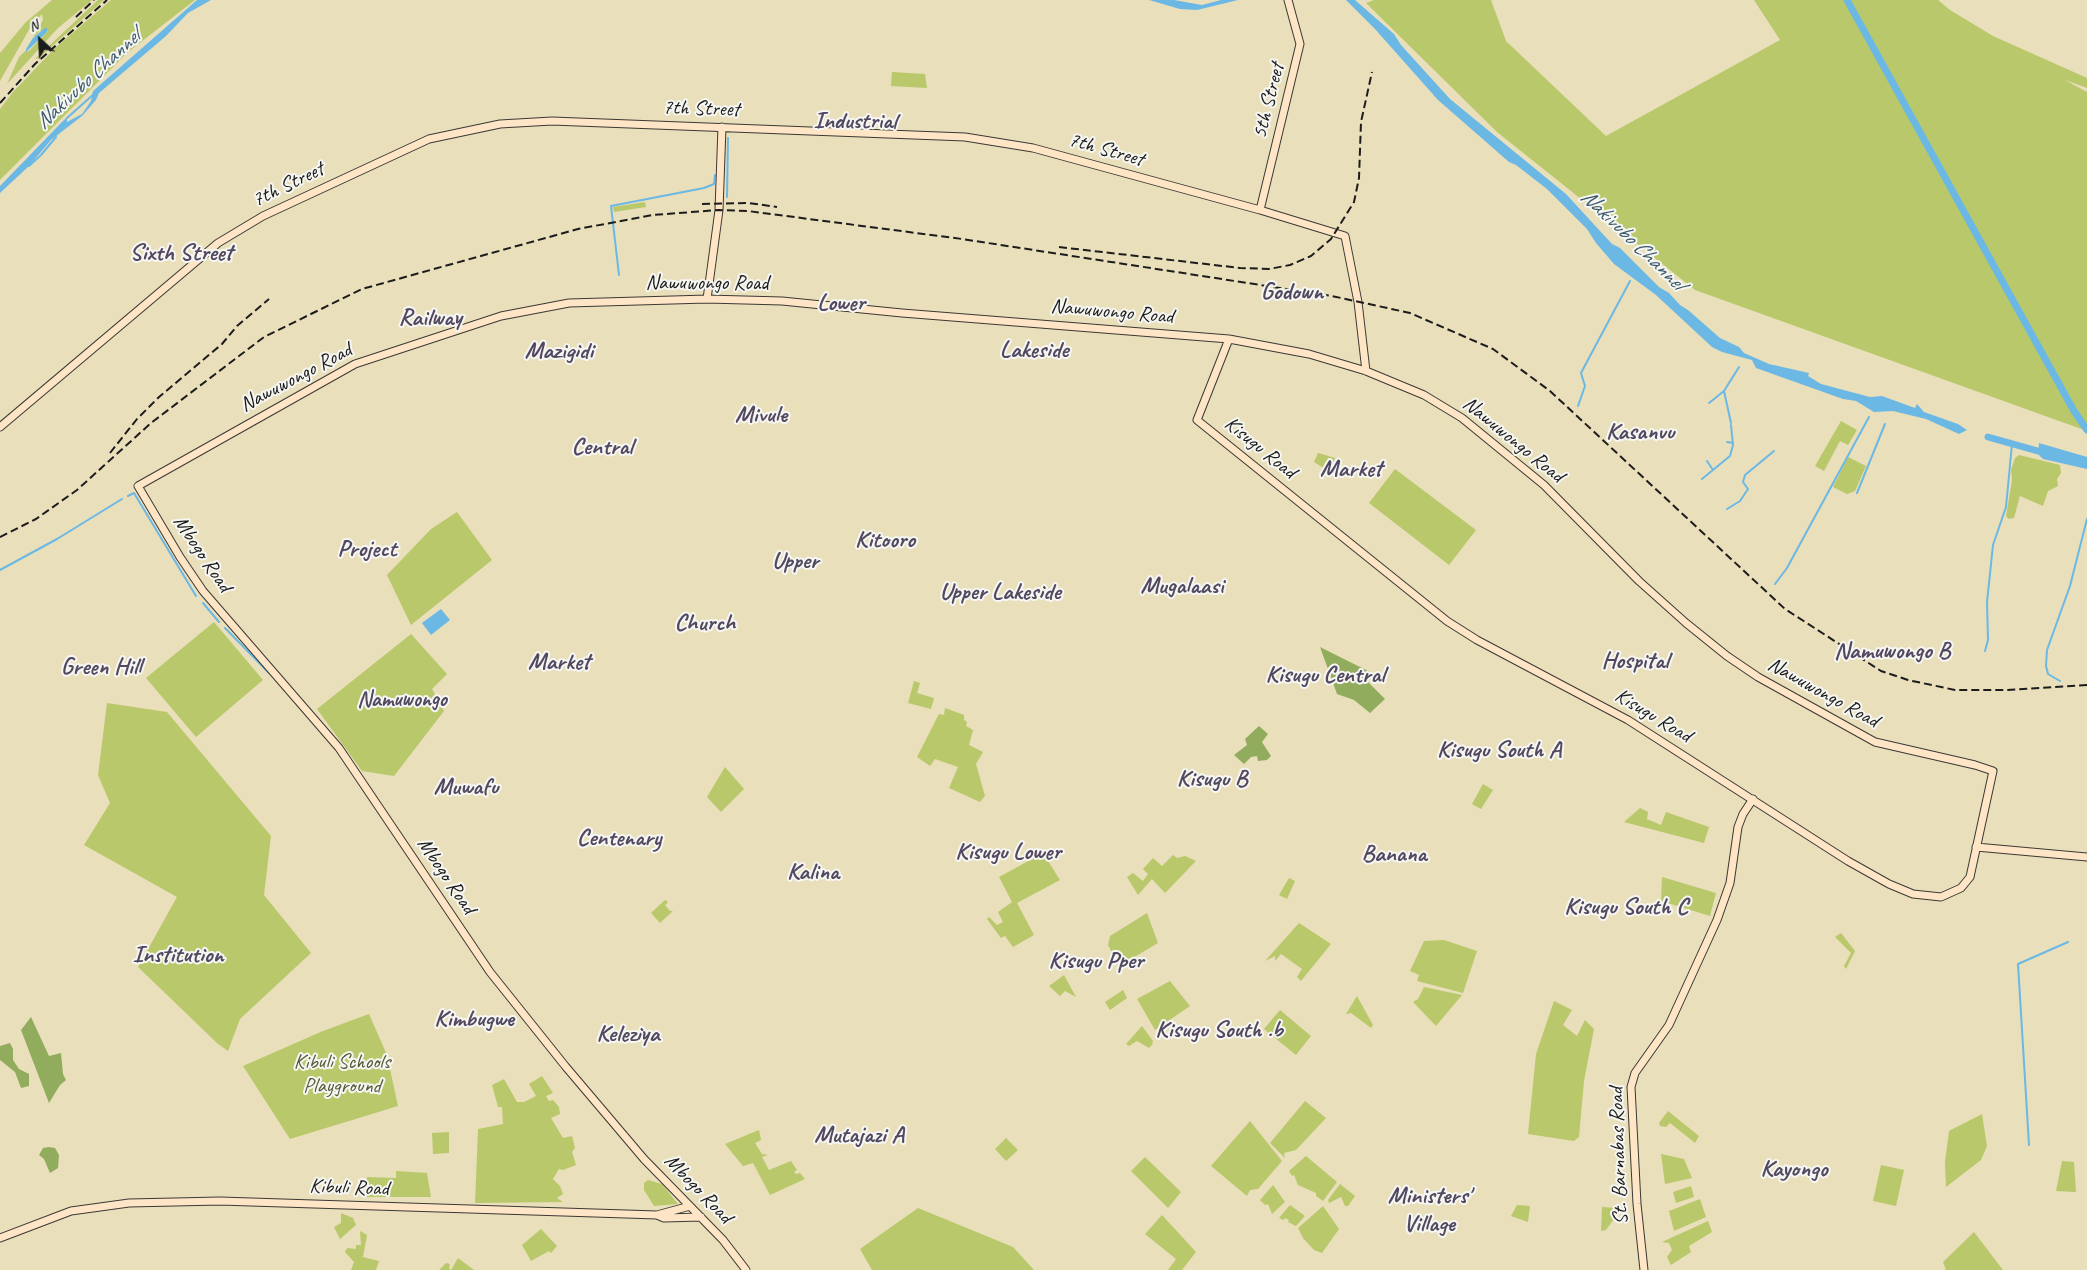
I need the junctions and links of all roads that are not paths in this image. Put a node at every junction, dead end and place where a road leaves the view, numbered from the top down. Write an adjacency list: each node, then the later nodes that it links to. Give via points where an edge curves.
1 (1288, 0): 3 (street, 5th Street, via 1300,44)
2 (722, 128): 3 (street, 7th Street, via 965,136 1000,141); 4 (street, via 719,210); 7 (street, 7th Street, via 552,121 500,124 453,132 407,147 263,216 218,243)
3 (1260, 210): 6 (street, 7th Street, via 1345,236 1358,302)
4 (707, 300): 5 (street, Nawuwongo Road, via 782,300 902,313); 8 (street, Nawuwongo Road, via 545,307 501,316 421,341 355,364)
5 (1229, 339): 6 (street, Nawuwongo Road, via 1309,354); 10 (street, Kisugu Road, via 1197,420 1447,621 1628,720)
6 (1366, 371): 9 (street, Nawuwongo Road, via 1424,395 1462,418 1544,486 1686,623 1758,677 1875,742)
7 (0, 427)
8 (138, 486): 13 (street, Mbogo Road, via 203,591 339,748 490,972 590,1096)
9 (1992, 771): 11 (street, Kisugu Road)
10 (1754, 799): 11 (street, Kisugu Road, via 1848,861 1914,894 1940,897 1962,888 1970,878); 18 (street, St. Barnabas Road, via 1738,827 1730,883 1717,920 1669,1025 1635,1073 1631,1087 1638,1224)
11 (1976, 847): 12 (street)
12 (2087, 857)
13 (690, 1206): 14 (street); 15 (street, Mbogo Road)
14 (657, 1215): 15 (street, Kibuli Road, via 664,1218); 16 (street, Kibuli Road, via 220,1201 129,1203 71,1211)
15 (701, 1217): 17 (street, Mbogo Road)
16 (0, 1238)
17 (746, 1270)
18 (1644, 1270)

